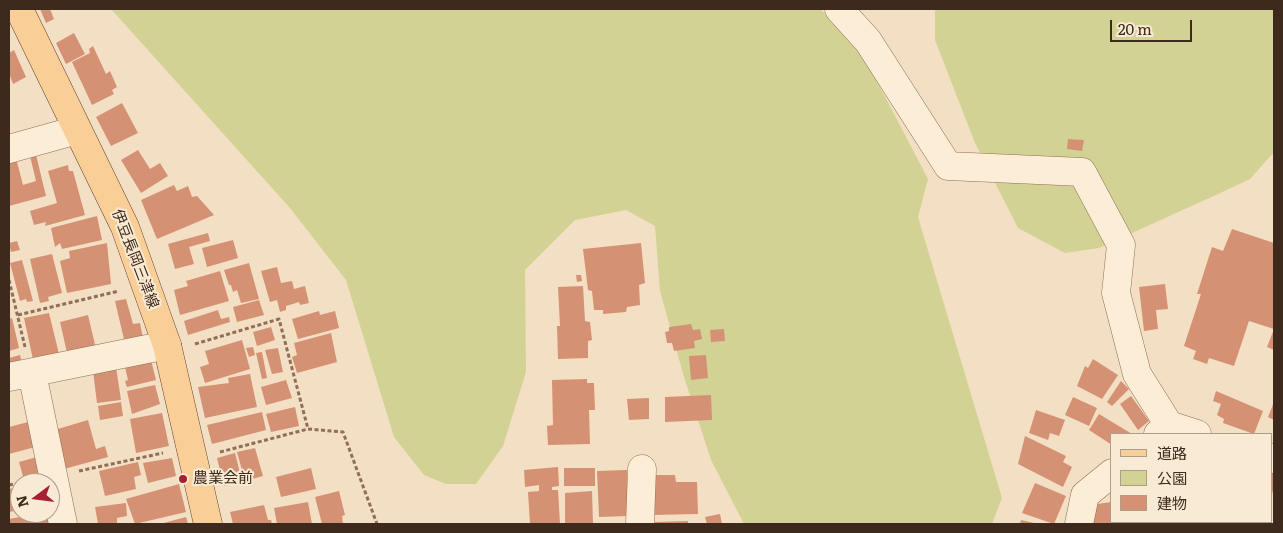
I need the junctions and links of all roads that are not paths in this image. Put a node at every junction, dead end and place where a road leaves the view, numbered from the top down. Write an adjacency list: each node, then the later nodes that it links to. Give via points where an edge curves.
1 (19, 9): 3 (main road, 伊豆長岡三津線)
2 (839, 9): 7 (street, via 868,41 948,166 1082,172 1121,245 1116,293 1137,374)
3 (76, 130): 4 (street); 5 (main road, 伊豆長岡三津線, via 125,227)
4 (9, 149)
5 (168, 349): 6 (street); 12 (main road, 伊豆長岡三津線)
6 (20, 375): 11 (street, via 53,477)
7 (1163, 430): 8 (street)
8 (1188, 433)
9 (642, 469): 13 (street)
10 (1110, 475): 14 (street, via 1085,495)
11 (63, 524)
12 (208, 524)
13 (640, 524)
14 (1079, 524)

